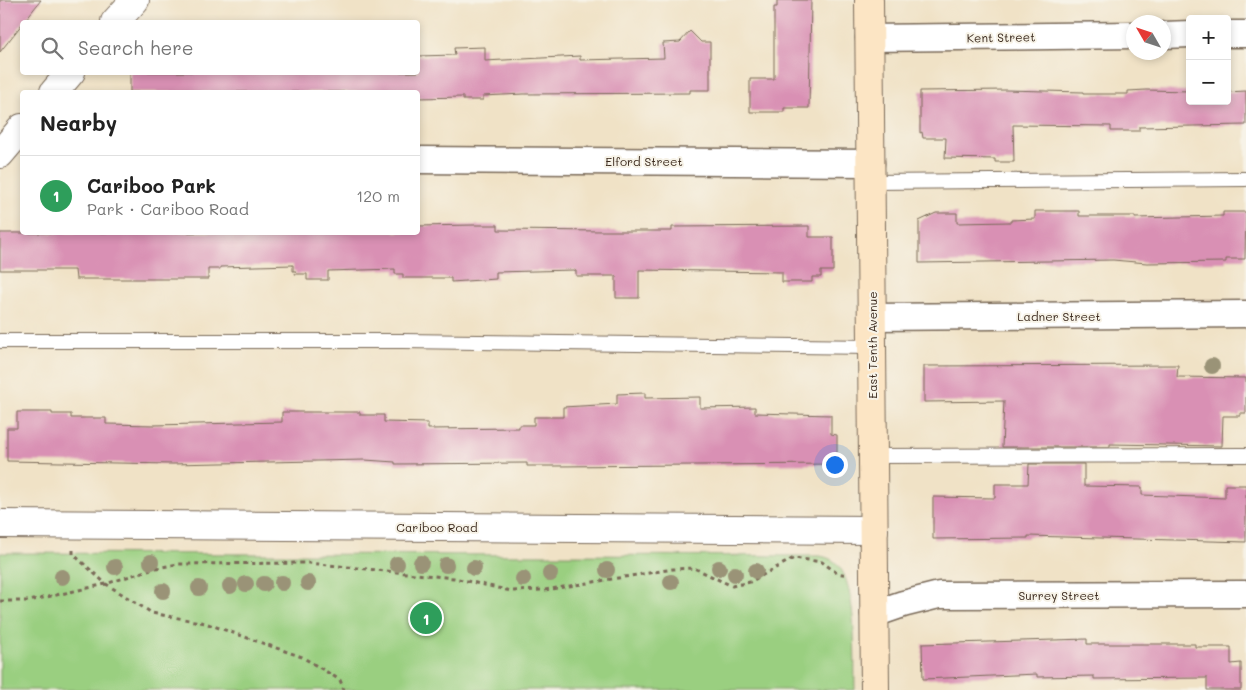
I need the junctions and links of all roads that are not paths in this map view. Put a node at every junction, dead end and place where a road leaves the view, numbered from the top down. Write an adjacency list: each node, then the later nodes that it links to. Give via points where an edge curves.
1 (135, 0): 3 (street)
2 (869, 0): 9 (main road, East Tenth Avenue)
3 (117, 20)
4 (1186, 34): 8 (street)
5 (1231, 34): 6 (street)
6 (1246, 34)
7 (1126, 35): 9 (street, Kent Street)
8 (1171, 35)
9 (869, 38): 13 (main road, East Tenth Avenue)
10 (68, 75): 11 (street)
11 (56, 90)
12 (420, 160): 13 (street, Elford Street)
13 (870, 172): 14 (lane); 16 (main road, East Tenth Avenue)
14 (1246, 179)
15 (1246, 314): 16 (street, Ladner Street)
16 (872, 317): 18 (main road, East Tenth Avenue)
17 (0, 341): 18 (lane, via 402,341)
18 (872, 348): 20 (main road, East Tenth Avenue)
19 (1246, 455): 20 (lane)
20 (873, 456): 22 (main road, East Tenth Avenue)
21 (0, 524): 22 (street, Cariboo Road)
22 (874, 530): 24 (main road, East Tenth Avenue)
23 (1246, 594): 24 (street, Surrey Street, via 939,595)
24 (874, 614): 25 (main road, East Tenth Avenue)
25 (875, 690)

